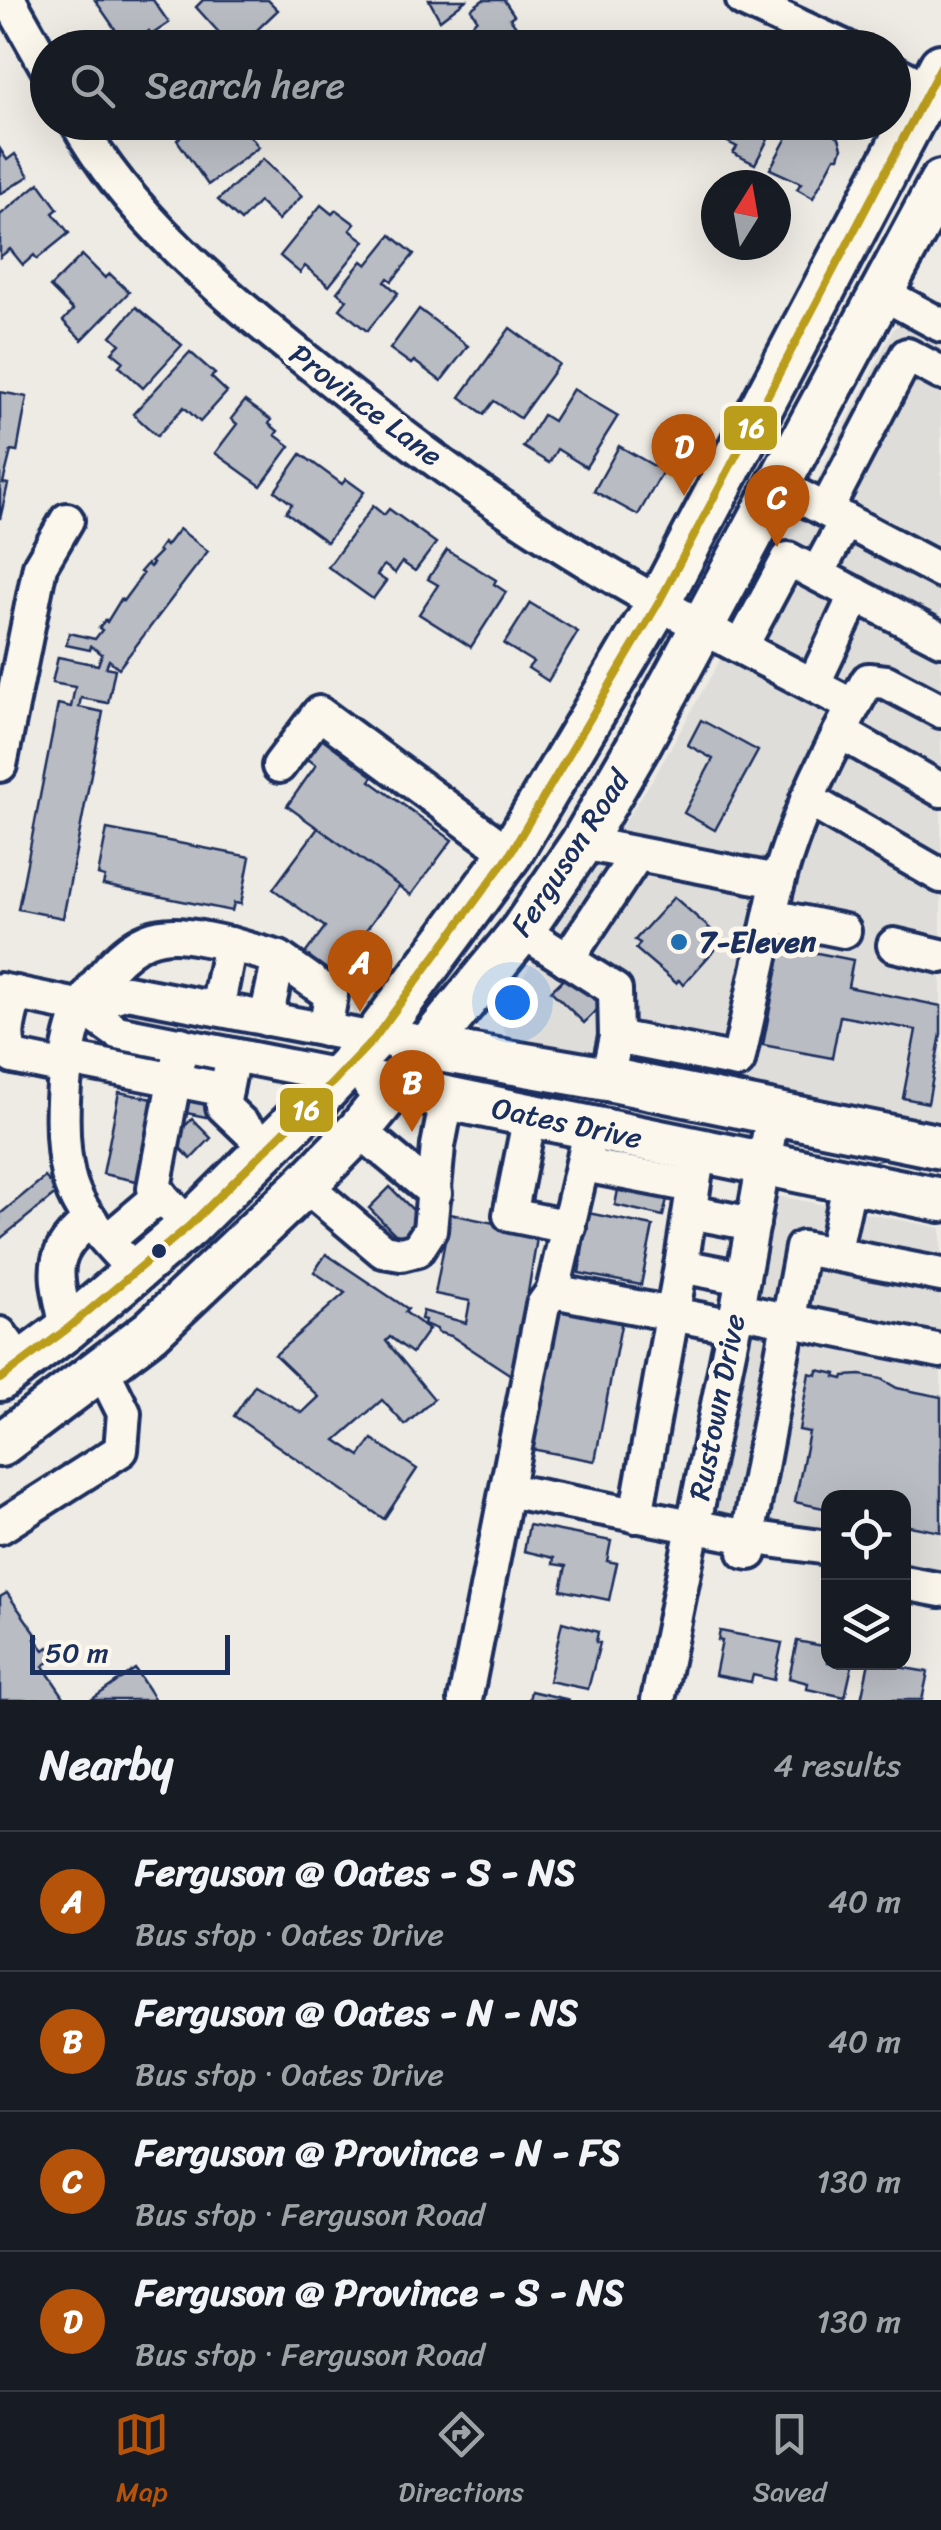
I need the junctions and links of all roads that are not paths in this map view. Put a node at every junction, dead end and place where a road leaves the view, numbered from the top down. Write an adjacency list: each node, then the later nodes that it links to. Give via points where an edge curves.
1 (10, 0): 4 (street)
2 (743, 0): 3 (street)
3 (807, 30)
4 (30, 36)
5 (926, 81): 6 (main road, Ferguson Road)
6 (911, 110)
7 (87, 140): 19 (street, Province Lane, via 151,220 241,308 387,425 552,540)
8 (896, 140): 19 (main road, Ferguson Road)
9 (941, 182): 10 (main road, Ferguson Road)
10 (882, 293): 11 (street); 13 (main road, Ferguson Road)
11 (941, 325)
12 (941, 374): 14 (street, via 907,355)
13 (780, 486): 14 (street); 20 (main road, Ferguson Road)
14 (836, 515): 16 (street); 17 (street)
15 (67, 520): 26 (street, via 40,566)
16 (941, 571)
17 (817, 574): 18 (street); 22 (street, via 788,559)
18 (856, 594): 21 (street); 23 (street)
19 (659, 602): 20 (street, Province Lane); 31 (main road, Ferguson Road)
20 (704, 628): 22 (street, Province Lane); 30 (main road, Ferguson Road)
21 (941, 639)
22 (742, 648): 23 (street, Province Lane)
23 (813, 684): 25 (street, Province Lane)
24 (941, 711): 25 (street, via 886,682 868,680)
25 (847, 719): 28 (street, Province Lane); 29 (street)
26 (0, 765)
27 (279, 766): 31 (street, via 320,713)
28 (941, 790)
29 (807, 798): 33 (street); 34 (street)
30 (582, 843): 32 (street); 37 (main road, Ferguson Road)
31 (510, 854): 49 (main road, Ferguson Road)
32 (636, 856): 34 (street); 42 (street)
33 (941, 876)
34 (777, 881): 35 (street)
35 (770, 916): 36 (street); 53 (street)
36 (844, 930)
37 (522, 931): 42 (street); 51 (main road, Ferguson Road)
38 (230, 944): 41 (street); 44 (street, via 177,934 151,938 107,973); 45 (street)
39 (894, 945): 40 (street)
40 (941, 956)
41 (279, 958): 46 (street); 47 (street, via 331,995)
42 (567, 960): 48 (street, via 615,990)
43 (8, 991): 44 (street, Oates Drive); 54 (street, via 6,1036 13,1057)
44 (82, 1007): 45 (street, Oates Drive, via 127,992); 50 (street, Oates Drive, via 117,1032); 54 (street)
45 (216, 1010): 46 (street, Oates Drive)
46 (266, 1019): 47 (street, Oates Drive)
47 (324, 1030): 49 (street, Oates Drive)
48 (616, 1037): 53 (street); 57 (street)
49 (374, 1039): 51 (main road, Oates Drive); 55 (main road, Ferguson Road)
50 (181, 1044): 52 (street, Oates Drive); 56 (street)
51 (428, 1048): 57 (main road, Oates Drive); 58 (main road, Ferguson Road)
52 (233, 1056): 55 (street, Oates Drive); 59 (street)
53 (738, 1061): 61 (street)
54 (67, 1064): 56 (street); 77 (street, via 65,1166 74,1194)
55 (339, 1076): 58 (main road, Oates Drive); 67 (main road, Ferguson Road)
56 (175, 1079): 59 (street); 74 (street, via 154,1188)
57 (608, 1079): 61 (main road, Oates Drive)
58 (394, 1087): 60 (main road, Oates Drive); 64 (main road, Ferguson Road)
59 (226, 1090): 67 (street, via 223,1106)
60 (447, 1099): 63 (main road, Oates Drive); 72 (street)
61 (730, 1103): 62 (main road, Oates Drive)
62 (773, 1113): 65 (main road, Oates Drive); 68 (street, Rustown Drive)
63 (530, 1116): 66 (main road, Oates Drive); 75 (street, via 510,1215)
64 (359, 1130): 71 (main road, Ferguson Road); 72 (street)
65 (941, 1146)
66 (588, 1147): 70 (main road, Oates Drive); 75 (street)
67 (268, 1149): 74 (main road, Ferguson Road)
68 (764, 1163): 69 (main road, Oates Drive); 70 (main road, Oates Drive); 76 (street, Rustown Drive)
69 (850, 1181): 73 (main road, Oates Drive); 78 (street)
70 (694, 1183): 76 (street); 79 (street)
71 (305, 1185): 72 (street, via 383,1251 400,1254 417,1250 430,1230); 89 (main road, Ferguson Road)
72 (435, 1192)
73 (941, 1200)
74 (175, 1210): 77 (main road, Ferguson Road)
75 (569, 1227): 82 (street)
76 (752, 1231): 78 (street); 81 (street, Rustown Drive)
77 (111, 1244): 86 (main road, Ferguson Road); 86 (street, via 72,1234 57,1262)
78 (818, 1251): 80 (street); 85 (street)
79 (681, 1266): 81 (street); 83 (street)
80 (941, 1275)
81 (742, 1278): 84 (street, Rustown Drive)
82 (553, 1292): 83 (street); 91 (street, via 543,1305)
83 (672, 1314): 84 (street); 92 (street)
84 (735, 1318): 85 (street); 94 (street, Rustown Drive)
85 (787, 1320): 88 (street); 95 (street)
86 (67, 1329): 87 (main road, Ferguson Road); 89 (main road)
87 (4, 1349)
88 (941, 1351)
89 (102, 1370): 90 (main road, Ferguson Road); 93 (street, via 124,1414 121,1450)
90 (0, 1445)
91 (507, 1490): 92 (street); 102 (street)
92 (636, 1516): 94 (street)
93 (0, 1528)
94 (694, 1528): 95 (street); 103 (street, Rustown Drive)
95 (748, 1537): 96 (street); 98 (street, via 746,1552)
96 (821, 1547)
97 (911, 1562): 99 (street)
98 (821, 1567)
99 (941, 1568)
100 (911, 1584): 101 (street)
101 (941, 1590)
102 (465, 1700)
103 (658, 1700)

